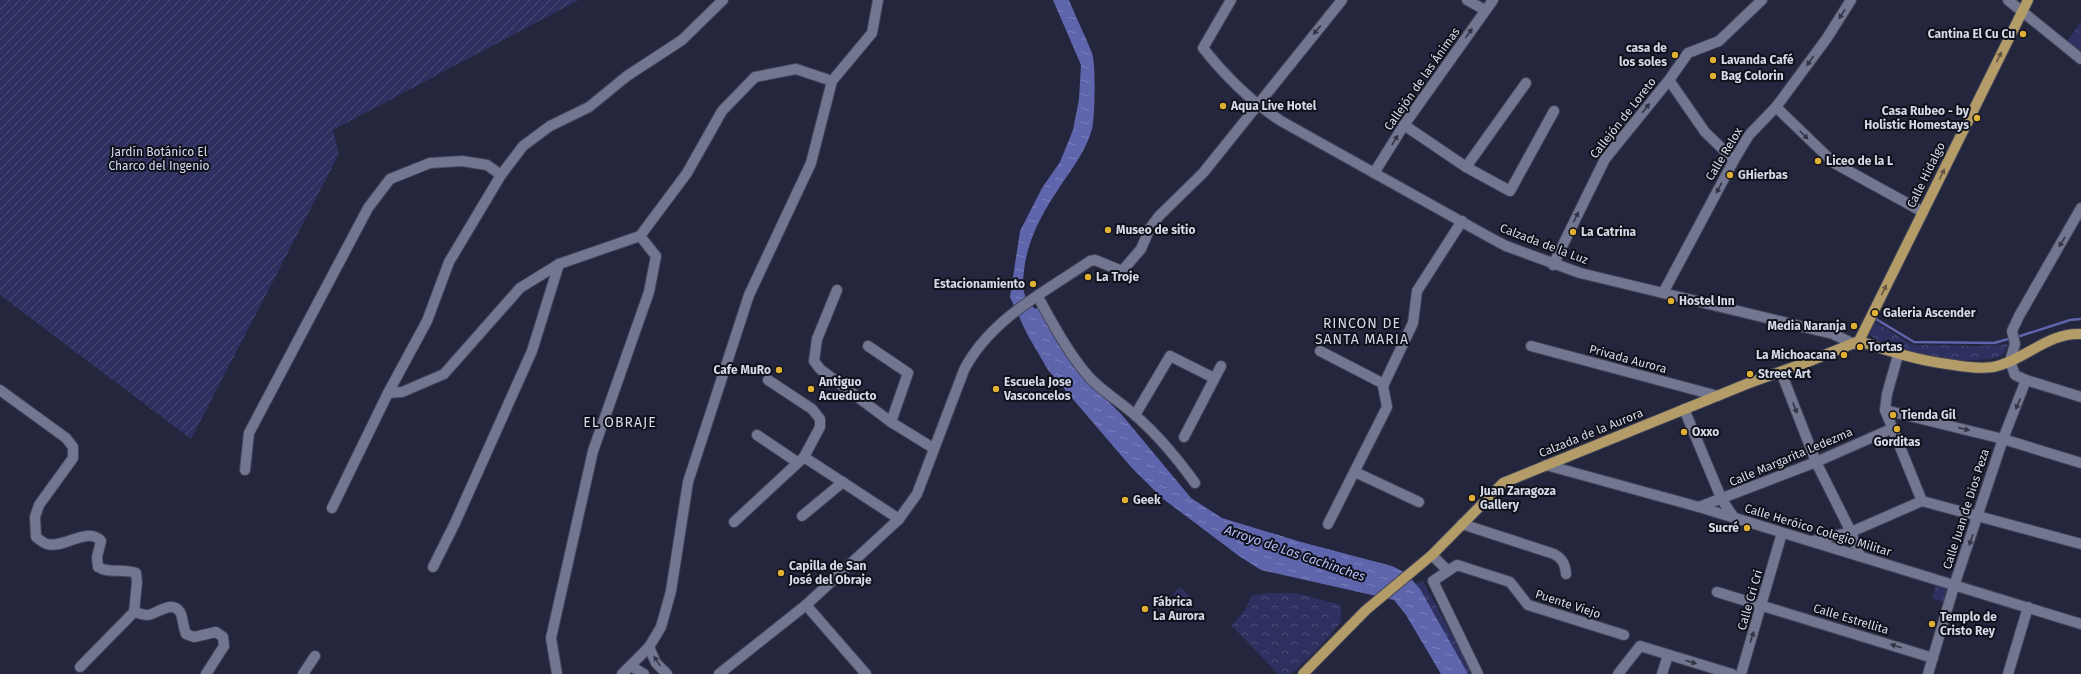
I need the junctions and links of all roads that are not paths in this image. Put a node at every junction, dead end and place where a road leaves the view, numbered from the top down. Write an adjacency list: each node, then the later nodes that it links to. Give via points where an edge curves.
1 (724, 0): 24 (street, via 682,40 627,76 589,107 550,126 523,146)
2 (878, 0): 15 (street, via 872,33)
3 (1232, 0): 17 (street, Calzada de la Luz, via 1203,48 1222,72)
4 (1342, 0): 17 (street, one-way to 17)
5 (1467, 0): 11 (street)
6 (1493, 0): 11 (street, Callejón de las Ánimas)
7 (1762, 0): 14 (street, Callejón de Loreto, via 1713,45 1688,52)
8 (1851, 0): 18 (street, Calle Relox, one-way to 18, via 1827,38)
9 (2008, 0): 12 (street)
10 (2028, 0): 12 (main road, Calle Hidalgo)
11 (1485, 10): 20 (street, Callejón de las Ánimas, one-way to 11)
12 (2022, 11): 13 (street); 26 (main road, Calle Hidalgo, one-way to 12)
13 (2081, 60)
14 (1669, 80): 21 (street, via 1705,132); 30 (street, Callejón de Loreto, one-way to 14, via 1605,159)
15 (832, 81): 28 (street, via 796,69 755,77 722,111 687,173); 97 (street, via 811,163 749,295 688,482 671,591 661,626)
16 (1526, 83): 22 (street)
17 (1258, 106): 23 (street, Calzada de la Luz); 33 (street, via 1203,173 1159,216 1150,228 1141,250 1122,271 1095,260 1090,261)
18 (1776, 107): 21 (street, Calle Relox, via 1749,135); 26 (street, one-way to 26, via 1834,163)
19 (1554, 111): 22 (street, via 1510,191)
20 (1404, 125): 22 (street); 23 (street, Callejón de las Ánimas, one-way to 20)
21 (1734, 160): 32 (street, Calle Relox, one-way to 32)
22 (1466, 167)
23 (1374, 173): 27 (street, Calzada de la Luz)
24 (501, 175): 48 (street, via 449,262 427,321); 64 (street, via 487,165 462,161 430,163 390,179 368,208 249,433)
25 (2081, 208): 40 (street, one-way to 40, via 2028,298 2012,331 2015,344)
26 (1923, 212): 35 (main road, Calle Hidalgo, one-way to 26)
27 (1462, 221): 30 (street, Calzada de la Luz, via 1506,246); 46 (street, via 1420,284 1413,323)
28 (640, 236): 29 (street); 105 (street, via 656,256 648,292 593,451 552,638)
29 (559, 264): 48 (street, via 520,288 444,374 402,392); 86 (street, via 532,351)
30 (1553, 264): 32 (street, Calzada de la Luz, via 1580,274)
31 (837, 290): 54 (street, via 817,339 814,361 820,369)
32 (1663, 293): 35 (street, Calzada de la Luz)
33 (1036, 297): 53 (street, via 1089,377); 59 (street, via 1011,313 969,360)
34 (2081, 334): 40 (main road, Calzada de la Luz, via 2051,340)
35 (1857, 342): 39 (main road, Calzada de la Luz); 42 (main road, Calzada de la Aurora)
36 (868, 346): 54 (street, via 908,373)
37 (1531, 346): 49 (street, Privada Aurora)
38 (1320, 351): 46 (street)
39 (1898, 355): 40 (main road, Calzada de la Luz, via 1971,367 1993,367); 52 (street)
40 (2010, 361): 45 (street, via 2015,375)
41 (1220, 366): 43 (street)
42 (1780, 372): 49 (main road, Calzada de la Aurora); 61 (street, one-way to 61)
43 (1214, 378): 53 (street, via 1170,356); 57 (street)
44 (768, 380): 60 (street, via 812,409 820,420 820,426)
45 (2026, 380): 50 (street); 58 (street, Calle Juan de Dios Peza, one-way to 58)
46 (1384, 384): 65 (street, via 1387,407)
47 (0, 390): 94 (street, via 66,438 73,447 73,458 39,505 35,517 36,536 46,544 55,545 91,535 98,538 101,541 97,557 98,567 105,571 127,570 136,573)
48 (388, 393): 72 (street)
49 (1718, 396): 51 (main road, Calzada de la Aurora)
50 (2081, 397)
51 (1684, 409): 63 (main road, Calzada de la Aurora); 68 (street)
52 (1885, 410): 55 (street); 58 (street, one-way to 58)
53 (1135, 415): 67 (street, via 1175,455)
54 (891, 422): 59 (street)
55 (1891, 429): 61 (street, Calle Margarita Ledezma); 69 (street)
56 (757, 435): 60 (street)
57 (1184, 437)
58 (2003, 439): 62 (street); 74 (street, Calle Juan de Dios Peza)
59 (933, 448): 76 (street, via 917,494)
60 (800, 460): 66 (street); 77 (street)
61 (1816, 462): 68 (street, Calle Margarita Ledezma); 80 (street)
62 (2081, 464)
63 (1546, 465): 71 (street, Calle Heróico Colegio Militar); 79 (main road, Calzada de la Aurora, via 1503,483)
64 (245, 470)
65 (1355, 472): 70 (street); 78 (street)
66 (843, 482): 73 (street); 76 (street)
67 (1195, 483)
68 (1722, 500): 71 (street, Calle Margarita Ledezma); 75 (street)
69 (1922, 501): 74 (street); 80 (street)
70 (1418, 502)
71 (1699, 507): 75 (street, Calle Heróico Colegio Militar)
72 (332, 508)
73 (802, 516)
74 (1979, 517): 83 (street); 89 (street, Calle Juan de Dios Peza, one-way to 89)
75 (1735, 518): 81 (street, Calle Heróico Colegio Militar)
76 (899, 519): 91 (street)
77 (734, 522)
78 (1328, 524)
79 (1462, 524): 84 (main road, Calzada de la Aurora); 88 (street, via 1554,554 1564,563)
80 (1851, 532): 82 (street); 85 (street)
81 (1782, 533): 82 (street, Calle Heróico Colegio Militar); 92 (street, Calle Cri Cri)
82 (1811, 541): 85 (street, Calle Heróico Colegio Militar)
83 (2081, 544)
84 (1432, 555): 87 (street); 111 (main road, Calzada de la Aurora, via 1369,607)
85 (1860, 556): 89 (street, Calle Heróico Colegio Militar)
86 (433, 568)
87 (1448, 571): 96 (street, Puente Viejo, via 1457,565 1510,582 1528,605); 112 (street, Puente Viejo, via 1433,581)
88 (1566, 574)
89 (1954, 586): 93 (street, Calle Heróico Colegio Militar); 100 (street, Calle Juan de Dios Peza)
90 (1717, 592): 92 (street, Calle Estrellita)
91 (806, 605): 109 (street); 110 (street)
92 (1762, 606): 100 (street, Calle Estrellita, one-way to 92); 116 (street, Calle Cri Cri, one-way to 92)
93 (2028, 608): 95 (street, Calle Heróico Colegio Militar); 118 (street)
94 (134, 612): 102 (street); 103 (street, via 147,615 175,608 180,612 186,634 194,637 216,632 223,637 224,646)
95 (2081, 624)
96 (1624, 635)
97 (649, 647): 101 (street); 108 (street, one-way to 97, via 656,663)
98 (1668, 655): 113 (street, via 1640,646); 114 (street); 115 (street, one-way to 115)
99 (315, 656): 104 (street)
100 (1933, 658): 117 (street, Calle Juan de Dios Peza)
101 (631, 666): 106 (street); 107 (street)
102 (80, 667)
103 (206, 674)
104 (303, 674)
105 (557, 674)
106 (622, 674)
107 (644, 674)
108 (667, 674)
109 (719, 674)
110 (866, 674)
111 (1303, 674)
112 (1478, 674)
113 (1618, 674)
114 (1662, 674)
115 (1732, 674)
116 (1741, 674)
117 (1928, 674)
118 (2008, 674)

